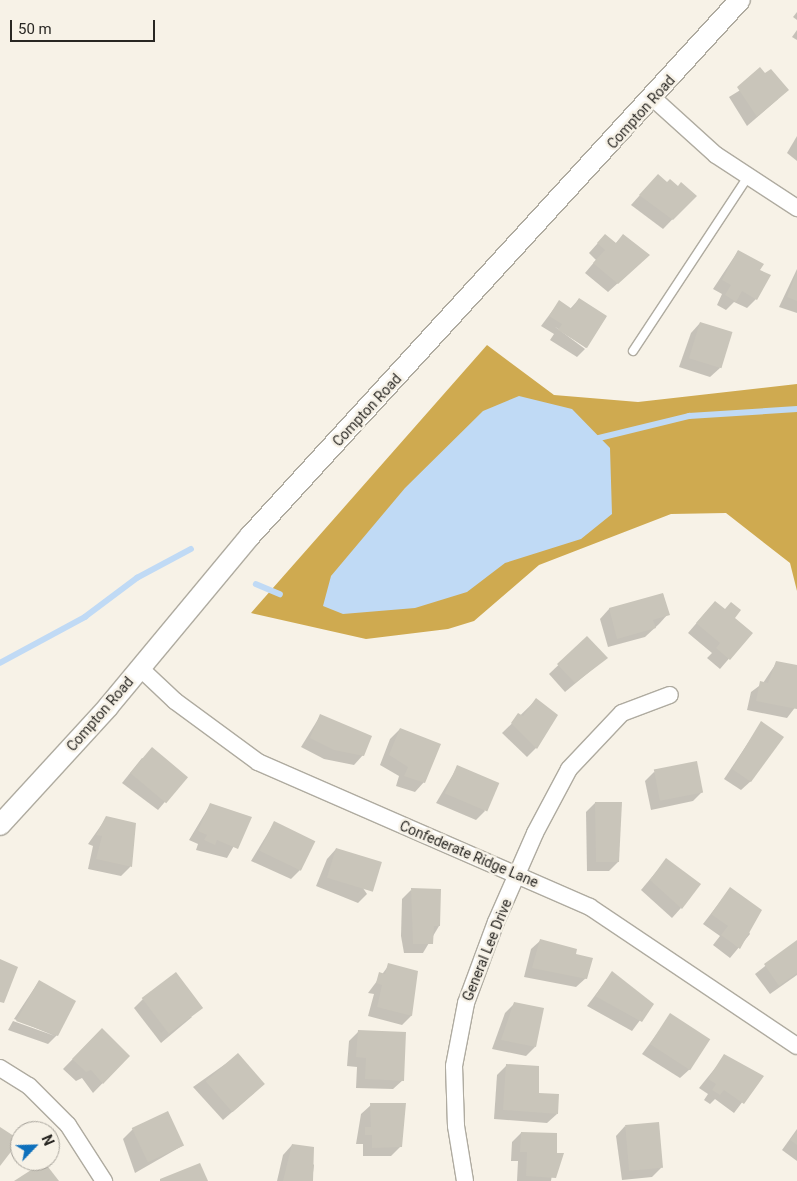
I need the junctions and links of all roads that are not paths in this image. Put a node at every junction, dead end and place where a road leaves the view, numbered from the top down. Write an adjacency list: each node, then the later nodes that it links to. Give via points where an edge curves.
1 (740, 0): 2 (street, Compton Road)
2 (654, 99): 3 (street); 6 (street, Compton Road, via 250,536)
3 (747, 178): 4 (street); 5 (lane)
4 (797, 208)
5 (633, 351)
6 (140, 668): 8 (street, Compton Road); 9 (street, Confederate Ridge Lane, via 176,701 258,762)
7 (670, 695): 9 (street, General Lee Drive, via 622,713 586,747 555,792)
8 (0, 825)
9 (518, 875): 10 (street, Confederate Ridge Lane, via 610,919); 13 (street, General Lee Drive, via 459,1031 453,1094)
10 (797, 1046)
11 (0, 1068): 12 (street, via 29,1086 68,1125)
12 (104, 1181)
13 (465, 1181)

